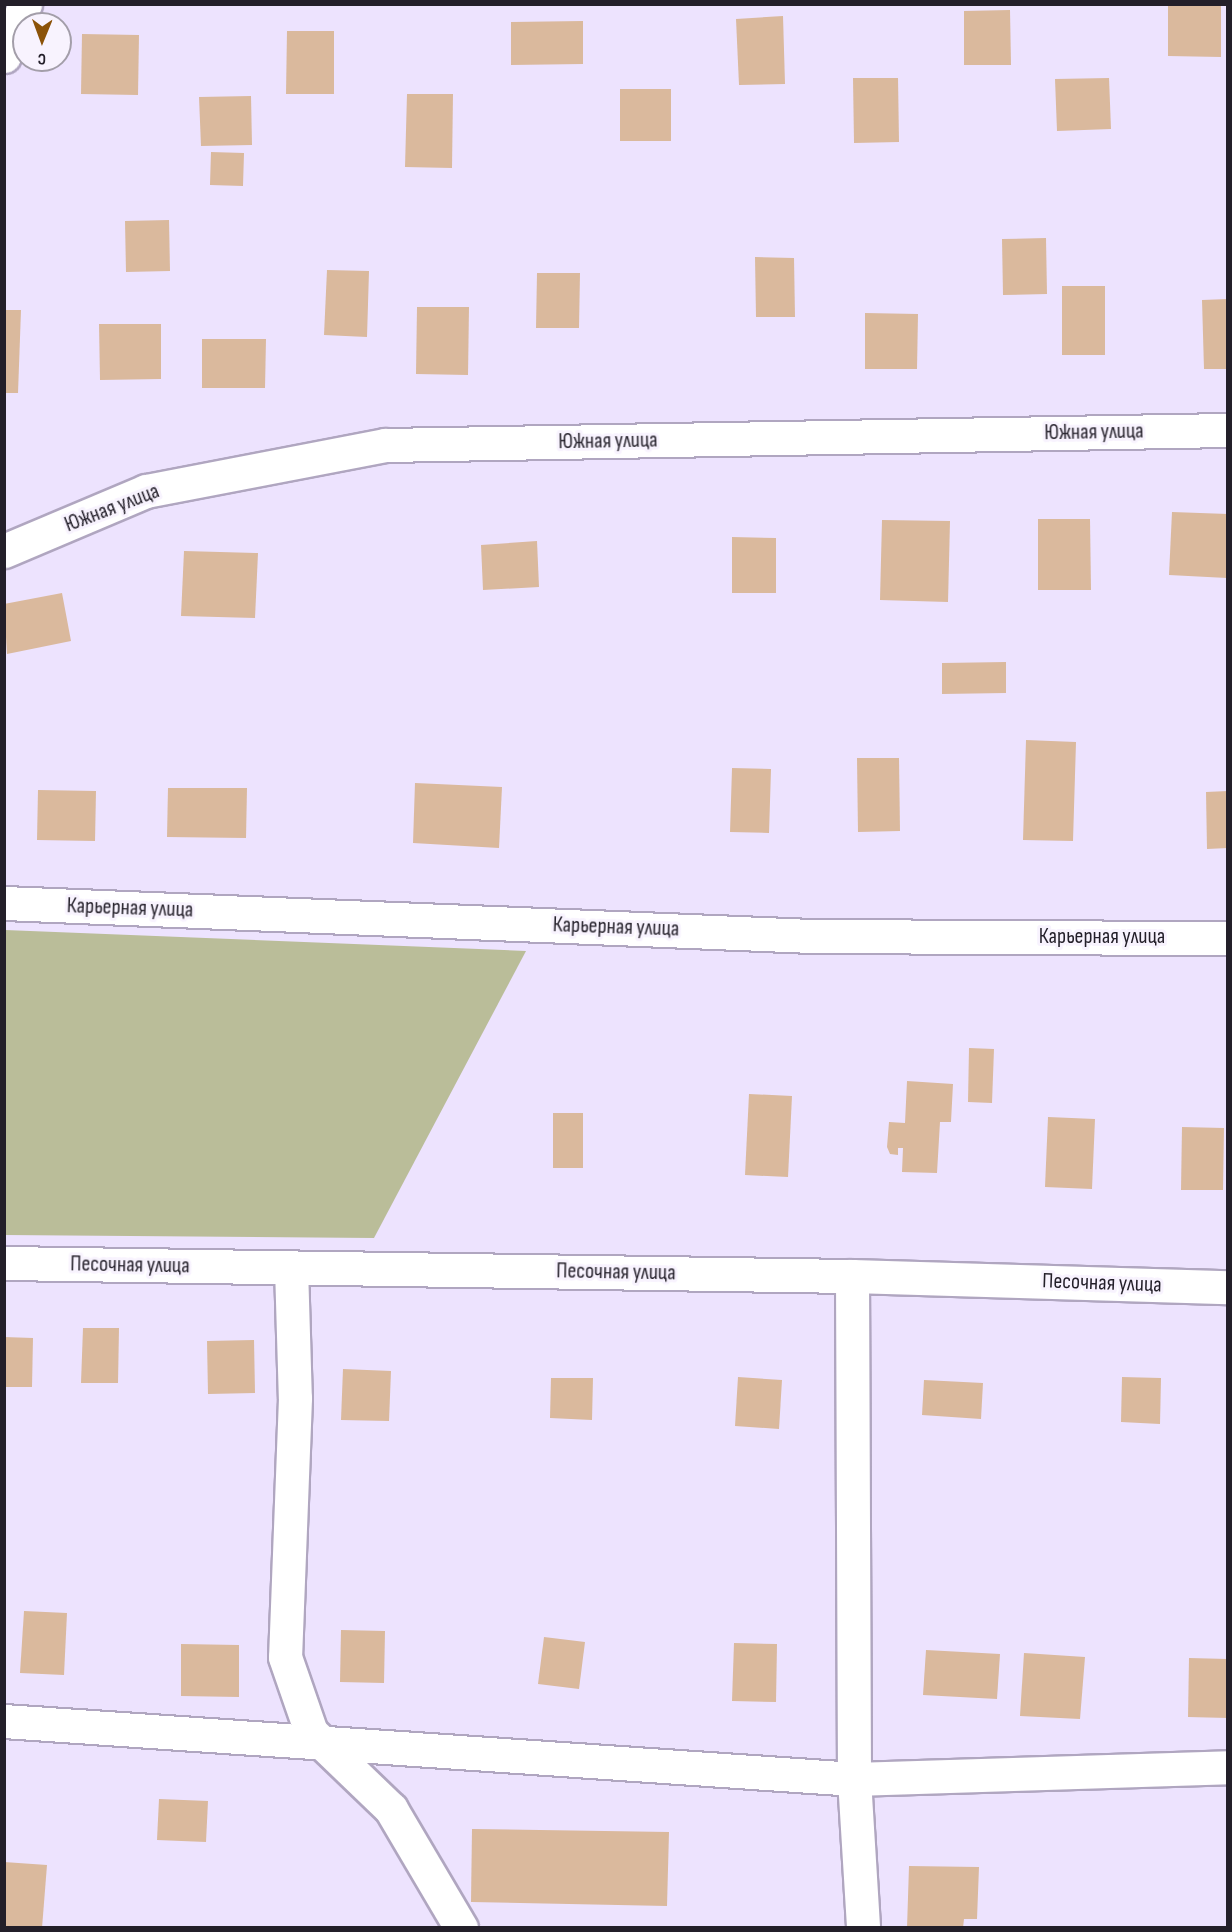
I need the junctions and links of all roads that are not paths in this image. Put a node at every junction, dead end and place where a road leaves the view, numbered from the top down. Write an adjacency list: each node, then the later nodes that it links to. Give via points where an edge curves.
1 (25, 4): 2 (street)
2 (4, 56)
3 (1227, 430): 4 (street, Южная улица, via 385,445 146,491)
4 (4, 551)
5 (4, 903): 6 (street, Карьерная улица, via 813,936)
6 (1227, 938)
7 (4, 1263): 8 (street, Песочная улица)
8 (291, 1267): 9 (street, Песочная улица); 12 (street, via 296,1398 285,1657 311,1732)
9 (852, 1276): 10 (street, Песочная улица); 14 (street)
10 (1227, 1287)
11 (4, 1721): 12 (street)
12 (325, 1746): 14 (street); 15 (street, via 390,1809)
13 (1227, 1767): 14 (street)
14 (854, 1779): 16 (street)
15 (461, 1928)
16 (863, 1928)

